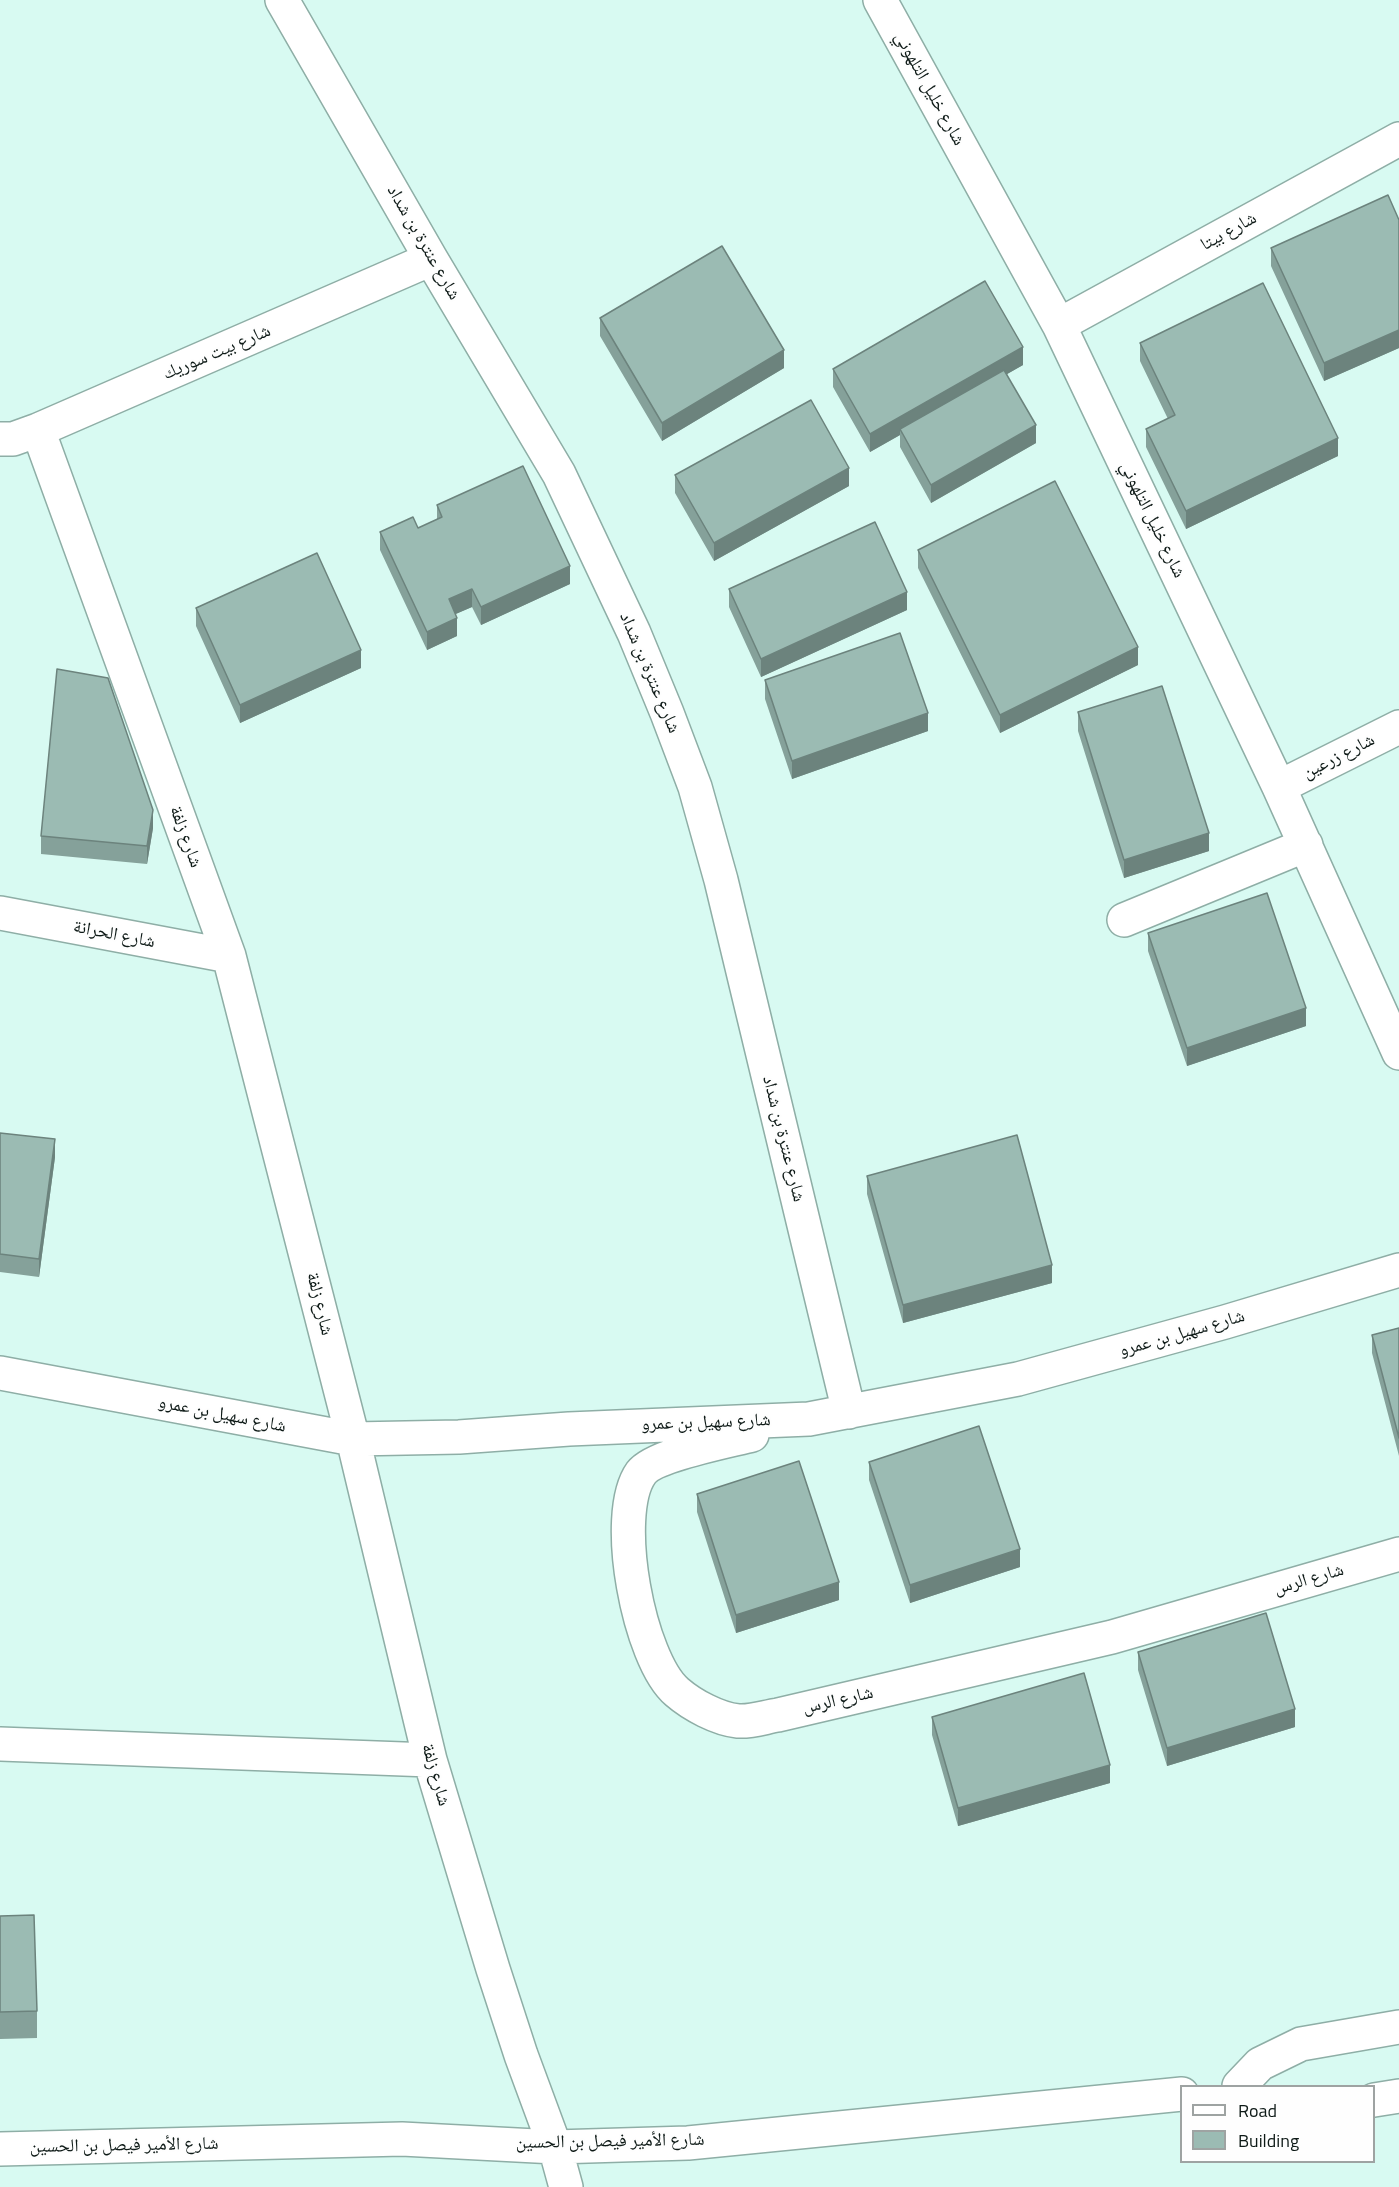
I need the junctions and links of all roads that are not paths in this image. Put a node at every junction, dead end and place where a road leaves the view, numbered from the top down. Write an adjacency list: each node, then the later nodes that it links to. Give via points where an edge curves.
1 (282, 0): 4 (street, شارع عنترة بن شداد)
2 (880, 0): 5 (street, شارع خليل التلهوني)
3 (1399, 139): 5 (street, شارع بيتا)
4 (431, 260): 6 (street, شارع بيت سوريك); 17 (street, شارع عنترة بن شداد, via 564,484 634,633 695,788 721,880)
5 (1059, 325): 9 (street, شارع خليل التلهوني)
6 (38, 430): 7 (street, شارع بيت سوريك); 13 (street, شارع زلفة)
7 (0, 439)
8 (1399, 727): 9 (street, شارع زرعين)
9 (1279, 787): 10 (street, شارع خليل التلهوني)
10 (1306, 845): 12 (street); 14 (street, شارع خليل التلهوني)
11 (0, 914): 13 (street, شارع الحرانة)
12 (1124, 920)
13 (229, 956): 19 (street, شارع زلفة)
14 (1399, 1053)
15 (1399, 1270): 17 (street, شارع سهيل بن عمرو, via 1018,1378)
16 (0, 1372): 19 (street, شارع سهيل بن عمرو)
17 (849, 1412): 18 (street, شارع سهيل بن عمرو)
18 (809, 1419): 19 (street, شارع سهيل بن عمرو); 20 (street, شارع الرس, via 672,1456 641,1473 634,1490 628,1531 634,1589 660,1671 673,1689 696,1706 737,1721 1112,1636)
19 (353, 1439): 22 (street, شارع زلفة)
20 (1399, 1554)
21 (0, 1744): 22 (street)
22 (430, 1760): 28 (street, شارع زلفة, via 497,1980)
23 (1399, 2027): 24 (street, via 1301,2044 1260,2064)
24 (1240, 2085)
25 (1180, 2094): 28 (street, شارع الأمير فيصل بن الحسين, via 688,2143)
26 (1399, 2096): 27 (street)
27 (1375, 2100)
28 (555, 2147): 29 (street, شارع الأمير فيصل بن الحسين, via 402,2139); 30 (street, شارع زلفة)
29 (0, 2149)
30 (566, 2187)

